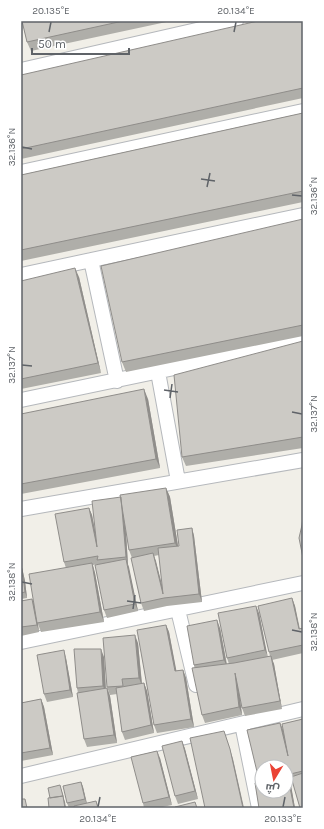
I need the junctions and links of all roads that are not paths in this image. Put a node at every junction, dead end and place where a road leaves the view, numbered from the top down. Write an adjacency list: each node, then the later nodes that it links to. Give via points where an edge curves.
1 (236, 21): 2 (street)
2 (21, 67)
3 (303, 111): 4 (street)
4 (21, 172)
5 (303, 215): 6 (street)
6 (91, 260): 7 (street); 10 (street)
7 (21, 275)
8 (303, 341): 9 (street)
9 (158, 372): 10 (street); 13 (street)
10 (117, 380): 11 (street)
11 (21, 400)
12 (303, 460): 13 (street)
13 (178, 481): 14 (street)
14 (21, 509)
15 (303, 583): 16 (street)
16 (178, 610): 17 (street); 18 (street)
17 (21, 642)
18 (200, 700)
19 (303, 709): 21 (street)
20 (203, 716): 22 (street)
21 (242, 724): 22 (street); 24 (street)
22 (207, 732): 23 (street)
23 (21, 776)
24 (259, 808)

